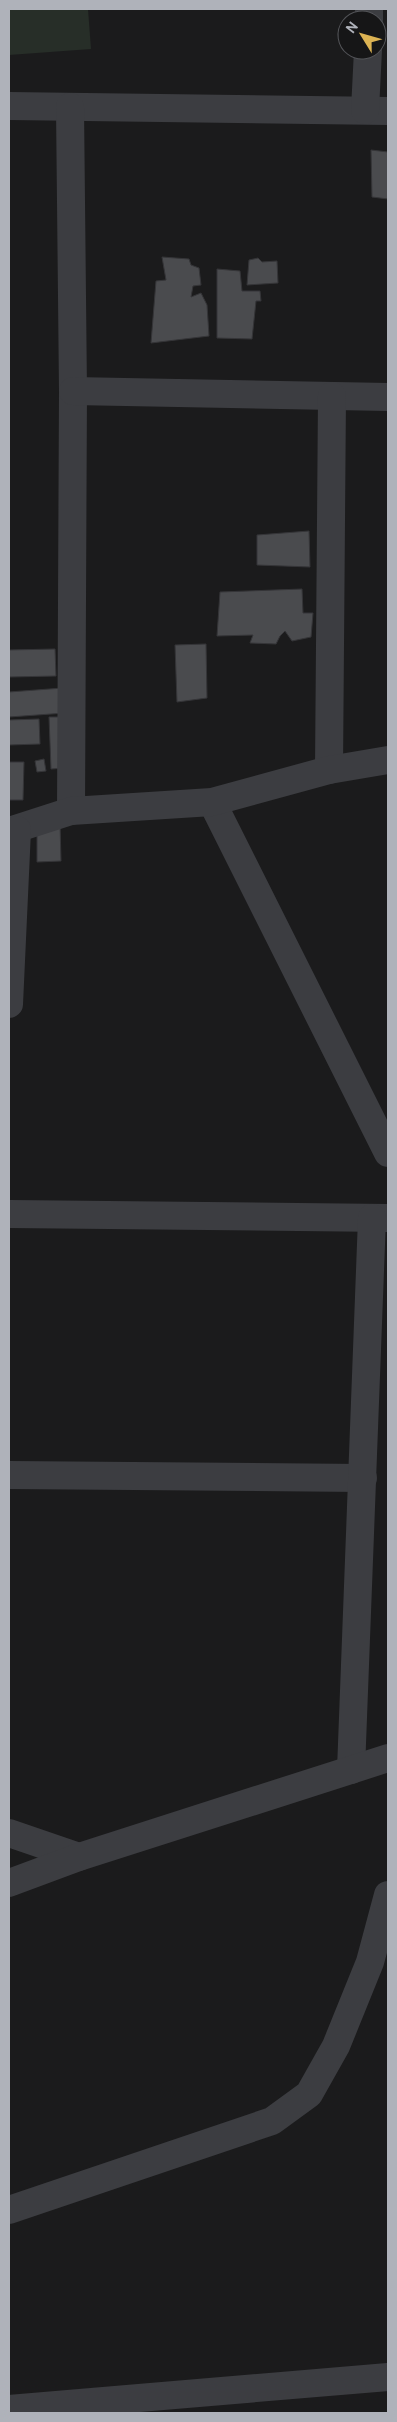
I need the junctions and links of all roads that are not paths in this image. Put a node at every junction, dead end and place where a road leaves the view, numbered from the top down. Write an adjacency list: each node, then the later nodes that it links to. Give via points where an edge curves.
1 (369, 60): 4 (street)
2 (9, 106): 3 (street)
3 (70, 106): 4 (street); 5 (street)
4 (377, 111)
5 (73, 391): 6 (street); 11 (street)
6 (332, 396): 7 (street); 9 (street)
7 (388, 397)
8 (388, 760): 9 (street)
9 (329, 770): 10 (street)
10 (212, 802): 11 (street); 14 (street)
11 (71, 811): 12 (street)
12 (13, 830): 13 (street)
13 (9, 1004)
14 (388, 1153)
15 (9, 1214): 16 (street)
16 (380, 1218): 18 (street)
17 (9, 1474): 18 (street)
18 (363, 1478): 20 (street)
19 (388, 1758): 20 (street)
20 (351, 1770): 22 (street)
21 (9, 1833): 22 (street)
22 (79, 1857): 23 (street)
23 (9, 1883)
24 (388, 1895): 25 (street, via 370,1962 336,2046 309,2094 272,2121)
25 (9, 2210)
26 (388, 2376): 27 (street)
27 (9, 2409)

